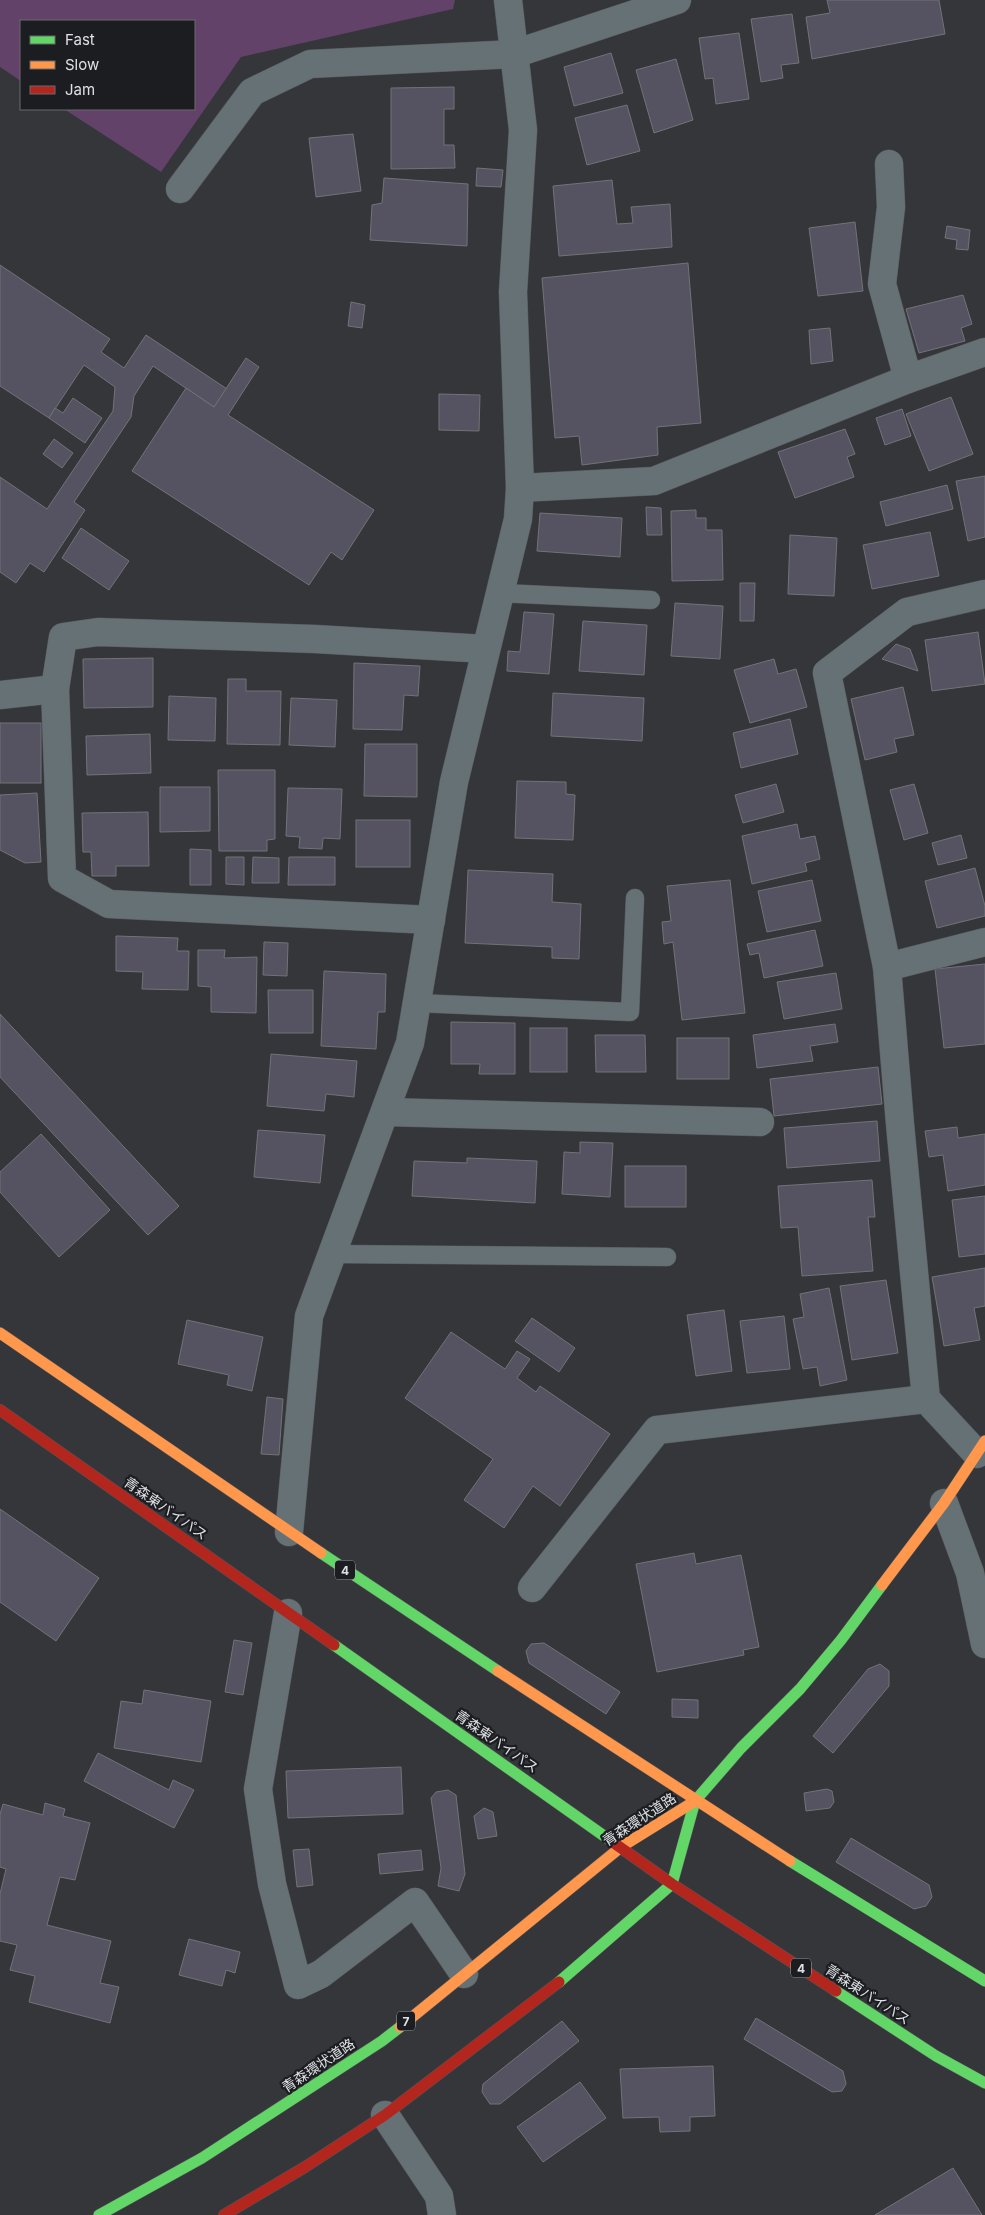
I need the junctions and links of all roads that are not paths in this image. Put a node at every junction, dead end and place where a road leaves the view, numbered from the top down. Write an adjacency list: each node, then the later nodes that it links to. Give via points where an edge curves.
1 (508, 0): 3 (street)
2 (677, 0): 3 (street)
3 (514, 54): 5 (street, via 310,64 252,92); 8 (street, via 523,130 513,292)
4 (889, 164): 7 (street, via 891,207 882,284)
5 (180, 189)
6 (985, 352): 7 (street)
7 (908, 379): 8 (street, via 654,481)
8 (520, 488): 9 (street, via 518,519)
9 (500, 593): 11 (lane); 12 (street)
10 (985, 594): 18 (street, via 907,612 826,673)
11 (651, 600)
12 (486, 649): 13 (street, via 315,639 98,632 63,637); 16 (street, via 454,782)
13 (55, 690): 14 (street); 16 (street, via 62,878 109,904)
14 (0, 694)
15 (634, 898): 19 (lane, via 630,1012)
16 (431, 920): 19 (street)
17 (985, 942): 18 (street)
18 (888, 968): 25 (street)
19 (417, 1003): 20 (street, via 410,1043)
20 (385, 1112): 21 (street); 22 (street)
21 (760, 1122)
22 (332, 1254): 23 (lane); 29 (street, via 309,1316)
23 (667, 1257)
24 (0, 1333): 29 (main road, 4)
25 (926, 1399): 27 (street); 30 (street, via 657,1430)
26 (0, 1410): 31 (main road, 青森東バイパス / 4)
27 (981, 1448): 28 (main road)
28 (944, 1503): 32 (street, via 970,1573); 33 (main road, via 842,1640)
29 (289, 1532): 33 (main road, 4)
30 (532, 1588)
31 (288, 1613): 34 (main road, 青森東バイパス / 4); 36 (street, via 258,1789 272,1884 298,1985 322,1974 414,1902)
32 (985, 1644)
33 (695, 1801): 34 (main road, 青森環状道路 / 7); 35 (main road, 青森環状道路); 37 (main road, 4)
34 (621, 1847): 35 (main road, 青森東バイパス / 4); 36 (main road, 青森環状道路 / 7)
35 (672, 1884): 38 (main road, 青森東バイパス / 4, via 936,2056); 39 (main road, via 555,1985)
36 (464, 1974): 40 (main road, 青森環状道路 / 7, via 382,2041 284,2106 202,2158)
37 (985, 1981)
38 (985, 2083)
39 (385, 2115): 41 (main road); 42 (street, via 439,2196)
40 (98, 2215)
41 (224, 2215)
42 (442, 2215)

